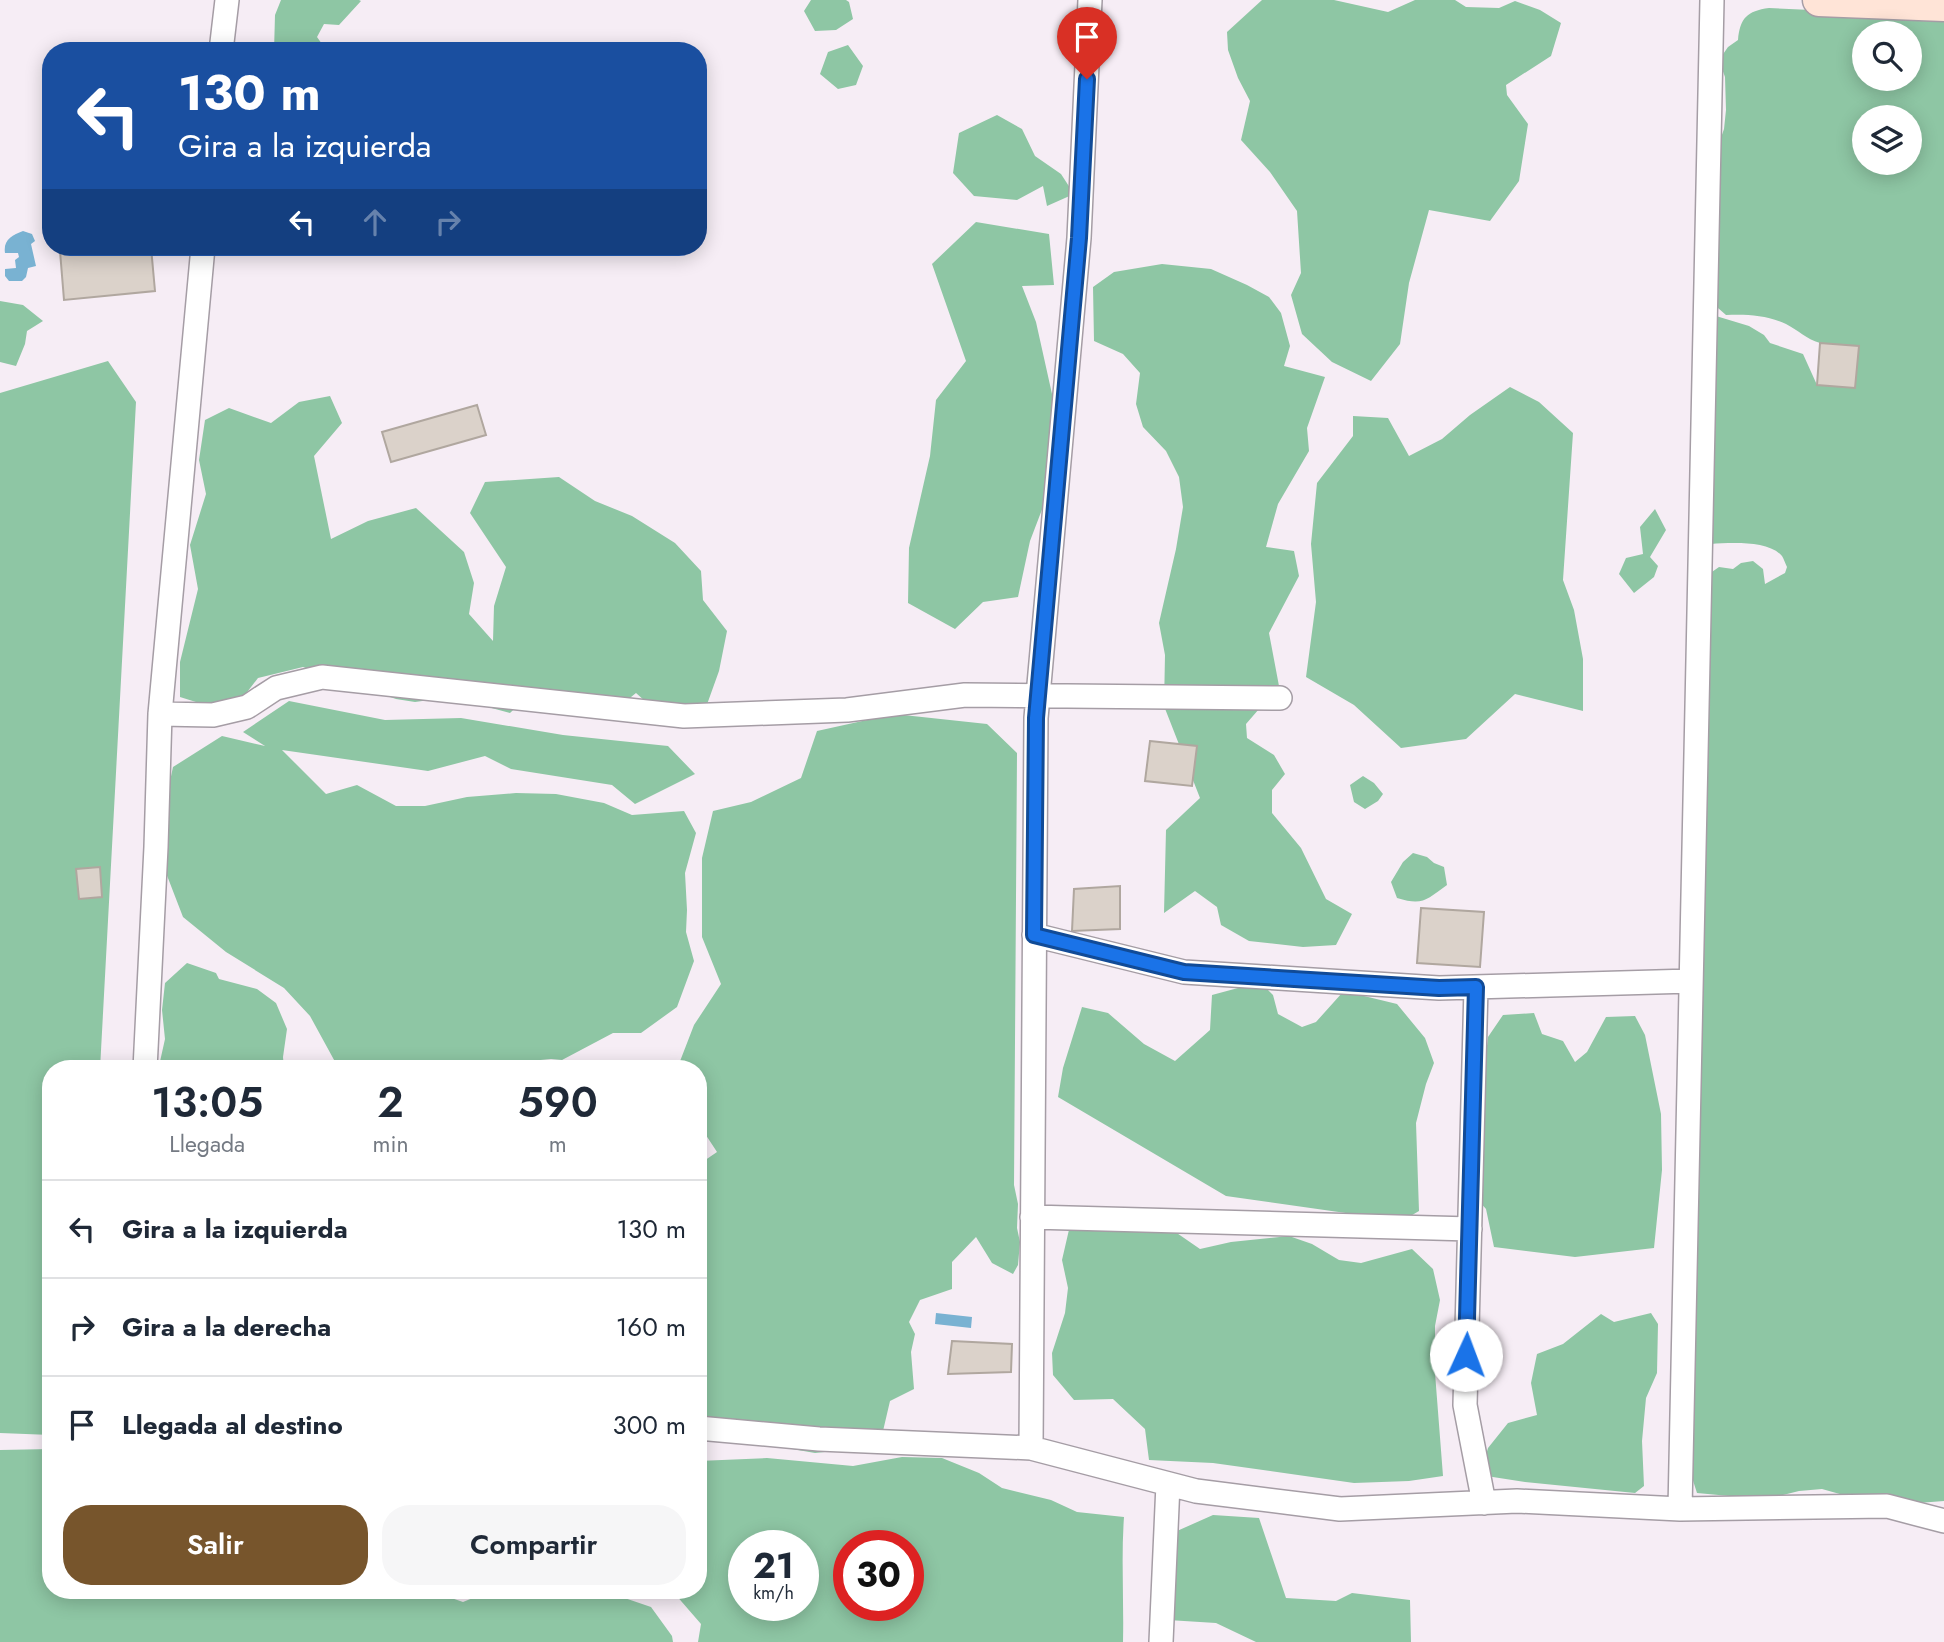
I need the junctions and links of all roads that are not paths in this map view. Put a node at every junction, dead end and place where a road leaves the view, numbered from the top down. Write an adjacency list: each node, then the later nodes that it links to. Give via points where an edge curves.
1 (227, 0): 6 (street)
2 (1090, 0): 8 (street, via 1079,238)
3 (1712, 0): 12 (street)
4 (1819, 0): 5 (street)
5 (1944, 5)
6 (222, 42)
7 (202, 256): 10 (street)
8 (1038, 696): 9 (street); 10 (street, via 965,695 847,710 684,716 322,677 276,688 247,707 213,715); 11 (street)
9 (1280, 698)
10 (160, 714): 14 (street)
11 (1034, 935): 13 (street, via 1184,972); 15 (street)
12 (1691, 981): 13 (street); 21 (street)
13 (1476, 987): 16 (street)
14 (145, 1060)
15 (1032, 1217): 16 (street); 18 (street)
16 (1470, 1229): 20 (street, via 1465,1405)
17 (707, 1429): 18 (street)
18 (1031, 1448): 19 (street)
19 (1168, 1484): 20 (street, via 1196,1492 1340,1509); 23 (street)
20 (1484, 1503): 21 (street)
21 (1680, 1509): 22 (street, via 1887,1506)
22 (1944, 1521)
23 (1161, 1642)

